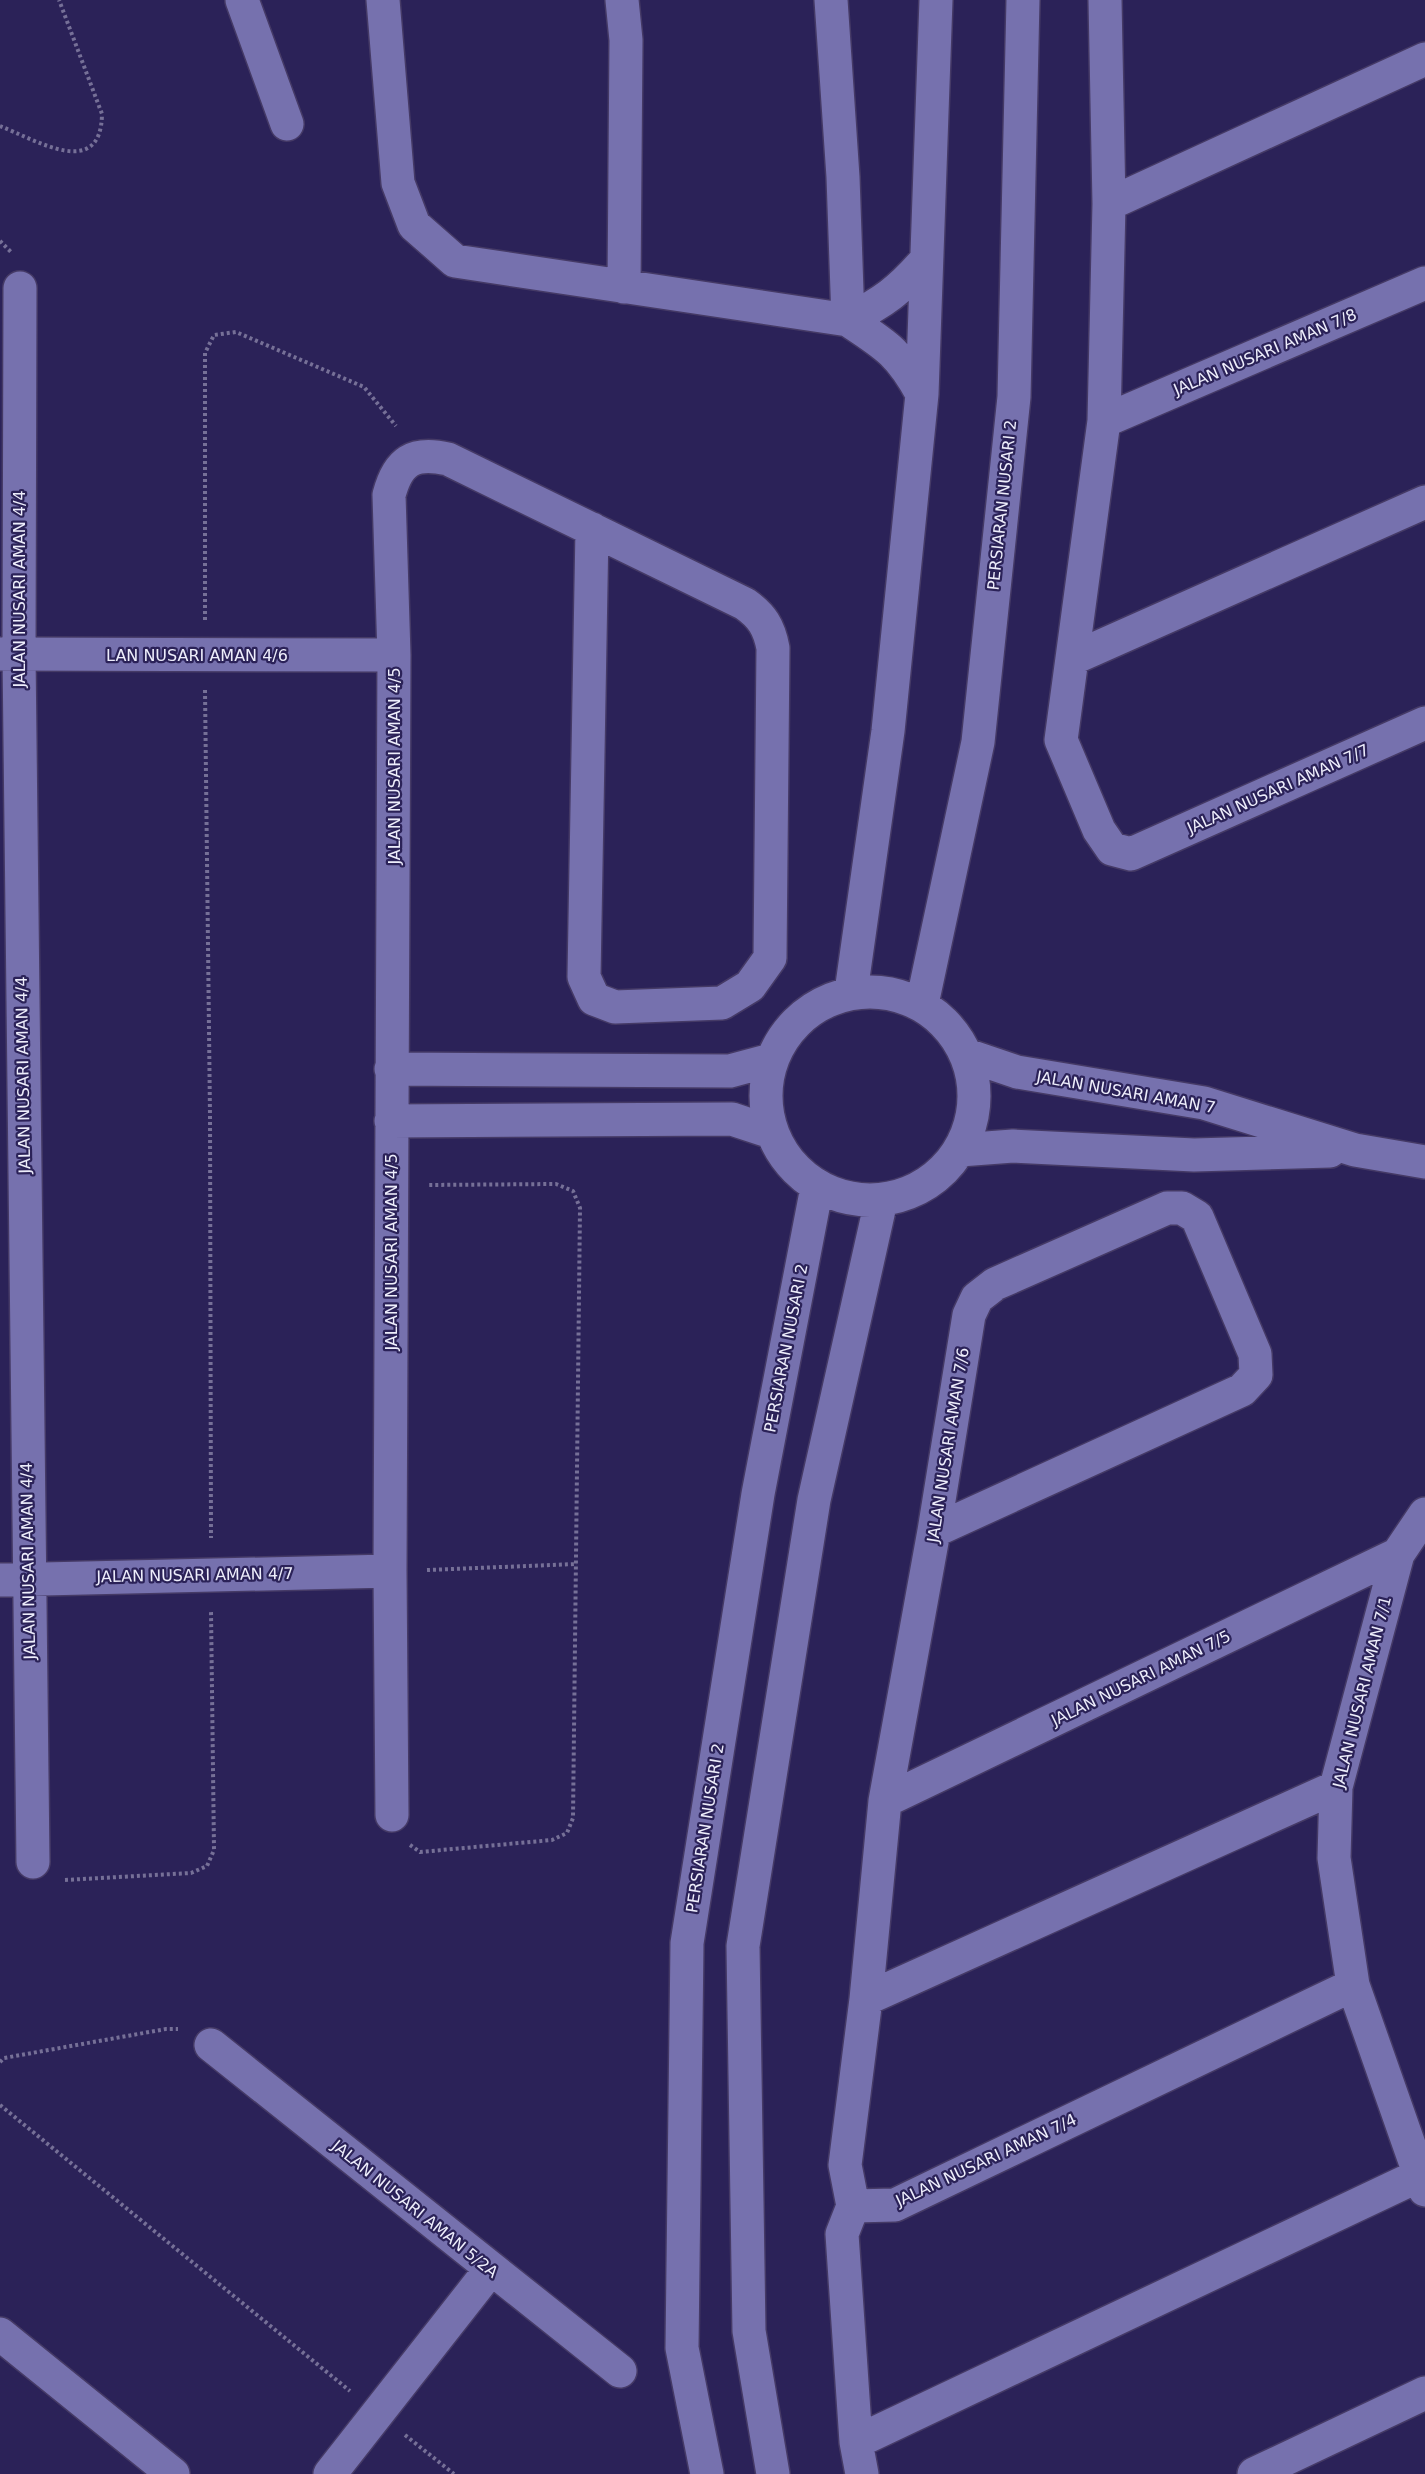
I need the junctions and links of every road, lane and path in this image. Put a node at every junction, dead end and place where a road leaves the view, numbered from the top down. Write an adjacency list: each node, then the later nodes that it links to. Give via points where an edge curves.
1 (59, 0): 11 (path, via 102,114 102,131 93,145 79,153)
2 (242, 0): 10 (street)
3 (384, 0): 15 (street, via 398,183 414,225 455,261)
4 (622, 0): 15 (street, via 626,40)
5 (831, 0): 17 (street)
6 (936, 0): 13 (street)
7 (1023, 0): 29 (street, PERSIARAN NUSARI 2, via 1011,421 978,742)
8 (1105, 0): 12 (street)
9 (1425, 59): 12 (street)
10 (287, 124)
11 (0, 126)
12 (1109, 204): 19 (street)
13 (926, 260): 17 (street, via 883,303); 18 (street)
14 (1425, 283): 19 (street, JALAN NUSARI AMAN 7/8)
15 (624, 287): 17 (street)
16 (20, 288): 23 (street, JALAN NUSARI AMAN 4/4)
17 (848, 320): 18 (street, via 890,348 907,367)
18 (922, 394): 28 (street, via 888,731)
19 (1104, 422): 26 (street)
20 (408, 461): 22 (street, via 428,455 448,459); 24 (path, via 394,422 364,387 236,332 214,334 205,353); 25 (street, JALAN NUSARI AMAN 4/5, via 394,476 389,495)
21 (1425, 502): 26 (street)
22 (592, 529): 22 (street, via 745,604 760,615 770,630 770,958 750,986 722,1003 615,1007 594,999 584,977)
23 (9, 654): 24 (street, LAN NUSARI AMAN 4/6); 47 (street, JALAN NUSARI AMAN 4/4)
24 (205, 655): 25 (street, LAN NUSARI AMAN 4/6); 46 (path)
25 (394, 655): 32 (street, JALAN NUSARI AMAN 4/5)
26 (1074, 658): 27 (street, JALAN NUSARI AMAN 7/7, via 1061,740 1099,830 1112,849 1131,854)
27 (1425, 723)
28 (851, 992): 29 (street, via 887,991); 31 (street, via 816,1004 789,1028)
29 (922, 1004): 30 (street, via 950,1027)
30 (967, 1055): 35 (street, via 975,1087 973,1120); 36 (street, JALAN NUSARI AMAN 7, via 1017,1072 1204,1103)
31 (771, 1059): 32 (street, via 730,1071); 34 (street, via 765,1096)
32 (392, 1068): 33 (street, JALAN NUSARI AMAN 4/5)
33 (391, 1121): 34 (street, via 732,1119); 38 (street, JALAN NUSARI AMAN 4/5)
34 (771, 1132): 39 (street, via 789,1163)
35 (960, 1150): 36 (street, JALAN NUSARI AMAN 7, via 1013,1146 1194,1155); 40 (street, via 939,1175 912,1193)
36 (1355, 1150): 37 (street, JALAN NUSARI AMAN 7)
37 (1425, 1162)
38 (391, 1186): 44 (path, via 556,1184 573,1191 580,1208); 45 (street, JALAN NUSARI AMAN 4/5)
39 (817, 1187): 40 (street, via 848,1199); 68 (street, PERSIARAN NUSARI 2, via 758,1494 687,1943 682,2348)
40 (881, 1201): 69 (street, via 814,1500 743,1946 749,2331)
41 (1425, 1514): 43 (street, JALAN NUSARI AMAN 7/1)
42 (934, 1531): 42 (street, JALAN NUSARI AMAN 7/6, via 969,1315 977,1298 995,1284 1167,1208 1182,1208 1197,1217 1255,1354 1256,1375 1242,1390); 49 (street, JALAN NUSARI AMAN 7/6)
43 (1398, 1554): 48 (street, JALAN NUSARI AMAN 7/1); 49 (street, JALAN NUSARI AMAN 7/5)
44 (577, 1564): 45 (path); 50 (path, via 573,1818 567,1833 552,1840 420,1852 404,1839)
45 (390, 1571): 46 (street, JALAN NUSARI AMAN 4/7); 50 (street, JALAN NUSARI AMAN 4/5)
46 (211, 1575): 47 (street, JALAN NUSARI AMAN 4/7); 51 (path, via 214,1850 207,1866 191,1873 54,1881 40,1876)
47 (14, 1579): 51 (street, JALAN NUSARI AMAN 4/4)
48 (1336, 1787): 52 (street, JALAN NUSARI AMAN 7/1, via 1334,1858); 53 (street)
49 (885, 1802): 53 (street)
50 (392, 1815)
51 (33, 1862)
52 (1353, 1985): 57 (street, JALAN NUSARI AMAN 7/1); 58 (street, JALAN NUSARI AMAN 7/4, via 895,2205)
53 (866, 1999): 58 (street, via 845,2165)
54 (211, 2045): 55 (path, via 189,2029 166,2029 4,2058); 59 (street, JALAN NUSARI AMAN 5/2A)
55 (0, 2062)
56 (0, 2104): 63 (path)
57 (1422, 2182): 64 (street)
58 (854, 2206): 64 (street, via 842,2234)
59 (490, 2270): 61 (street, JALAN NUSARI AMAN 5/2A); 63 (street)
60 (0, 2334): 65 (street)
61 (620, 2371)
62 (1425, 2393): 71 (street)
63 (378, 2414): 66 (street); 67 (path)
64 (856, 2442): 70 (street)
65 (173, 2474)
66 (330, 2474)
67 (454, 2474)
68 (707, 2474)
69 (773, 2474)
70 (862, 2474)
71 (1254, 2474)

